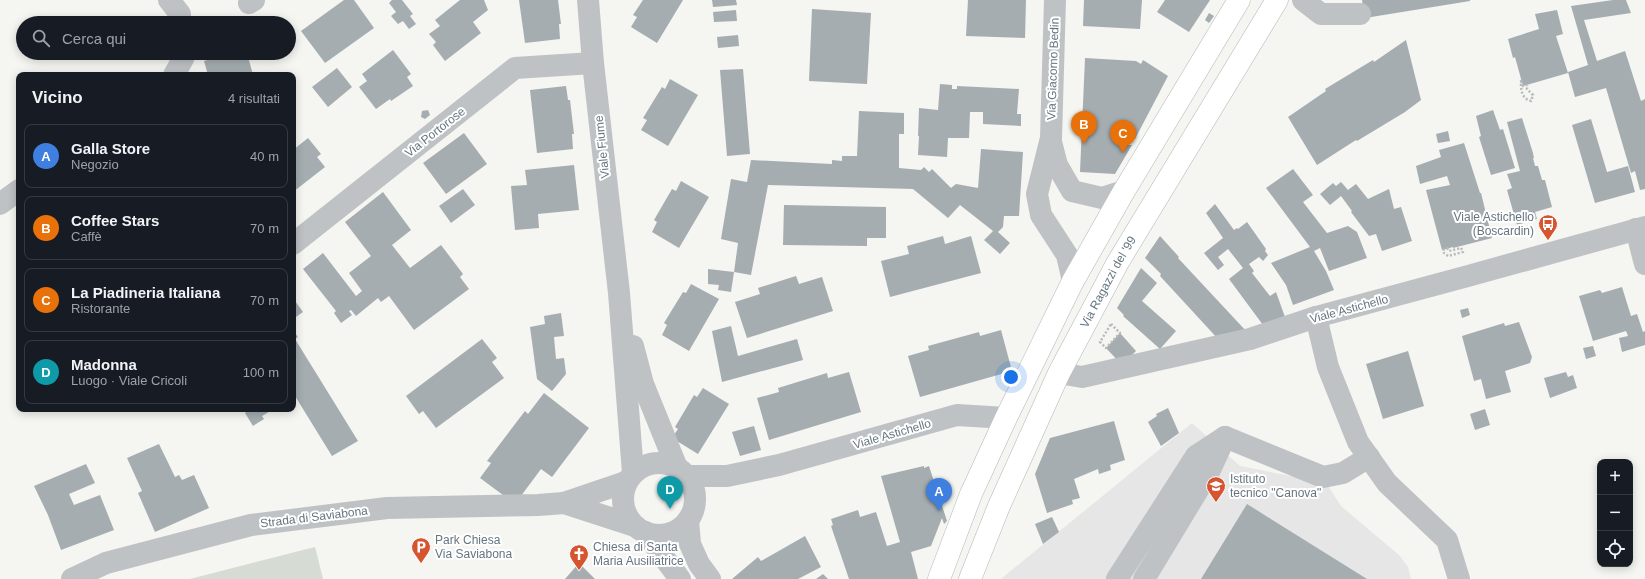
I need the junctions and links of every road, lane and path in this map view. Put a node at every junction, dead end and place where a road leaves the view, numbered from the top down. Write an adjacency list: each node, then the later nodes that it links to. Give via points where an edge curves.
1 (169, 0): 9 (street)
2 (588, 0): 11 (street, Viale Fiume)
3 (1055, 0): 14 (street, Via Giacomo Bedin)
4 (1239, 0): 16 (main road)
5 (1277, 0): 26 (main road, Via Ragazzi del '99, via 1118,262)
6 (1303, 0): 7 (street)
7 (1325, 7): 8 (street)
8 (1360, 14)
9 (180, 16)
10 (182, 60): 12 (street)
11 (593, 63): 19 (street, Via Portorose, via 515,68); 23 (street, Viale Fiume)
12 (176, 72)
13 (1531, 101): 13 (path, via 1522,95 1521,81 1533,95)
14 (1051, 138): 16 (street, Via Giacomo Bedin, via 1056,165 1072,191 1102,198); 22 (street, Via Giacomo Bedin, via 1037,194 1041,215 1068,255)
15 (16, 192): 17 (street)
16 (1124, 192): 22 (main road)
17 (0, 204)
18 (1640, 228): 21 (street, Viale Astichello); 24 (street, Viale Astichello)
19 (296, 242)
20 (1463, 252): 20 (path, via 1448,256 1443,250 1447,248 1449,252 1461,248)
21 (1645, 264)
22 (1073, 281): 27 (main road)
23 (619, 293): 31 (street, Viale Fiume, via 643,384); 32 (street, Viale Fiume)
24 (1316, 317): 26 (street, Viale Astichello, via 1250,339 1082,376); 29 (street, via 1328,367 1358,442)
25 (1100, 342): 25 (path, via 1111,324 1120,333 1106,348)
26 (1059, 373): 41 (main road, Via Ragazzi del '99, via 999,506)
27 (1006, 418): 30 (street, Viale Astichello, via 957,415); 40 (main road, via 971,494)
28 (1225, 437): 29 (street, via 1323,477 1343,473); 42 (street, via 1196,456); 43 (street, via 1210,470)
29 (1369, 457): 44 (street, via 1387,483 1456,538)
30 (779, 465): 31 (street, Viale Astichello, via 727,476); 33 (street, Viale Astichello)
31 (682, 472): 32 (street, via 666,463 655,462 643,466); 33 (street, via 692,486)
32 (630, 477): 34 (street, Strada di Saviabona); 36 (street, via 623,494 623,506 627,517)
33 (695, 498): 35 (street)
34 (564, 503): 36 (street, Strada di Saviabona); 37 (street, Strada di Saviabona, via 387,508 251,525 106,563)
35 (688, 520): 36 (street, via 668,534 656,535); 39 (street, via 690,544 699,564)
36 (640, 529): 38 (street)
37 (72, 579)
38 (680, 579)
39 (710, 579)
40 (939, 579)
41 (970, 579)
42 (1117, 579)
43 (1144, 579)
44 (1459, 579)

